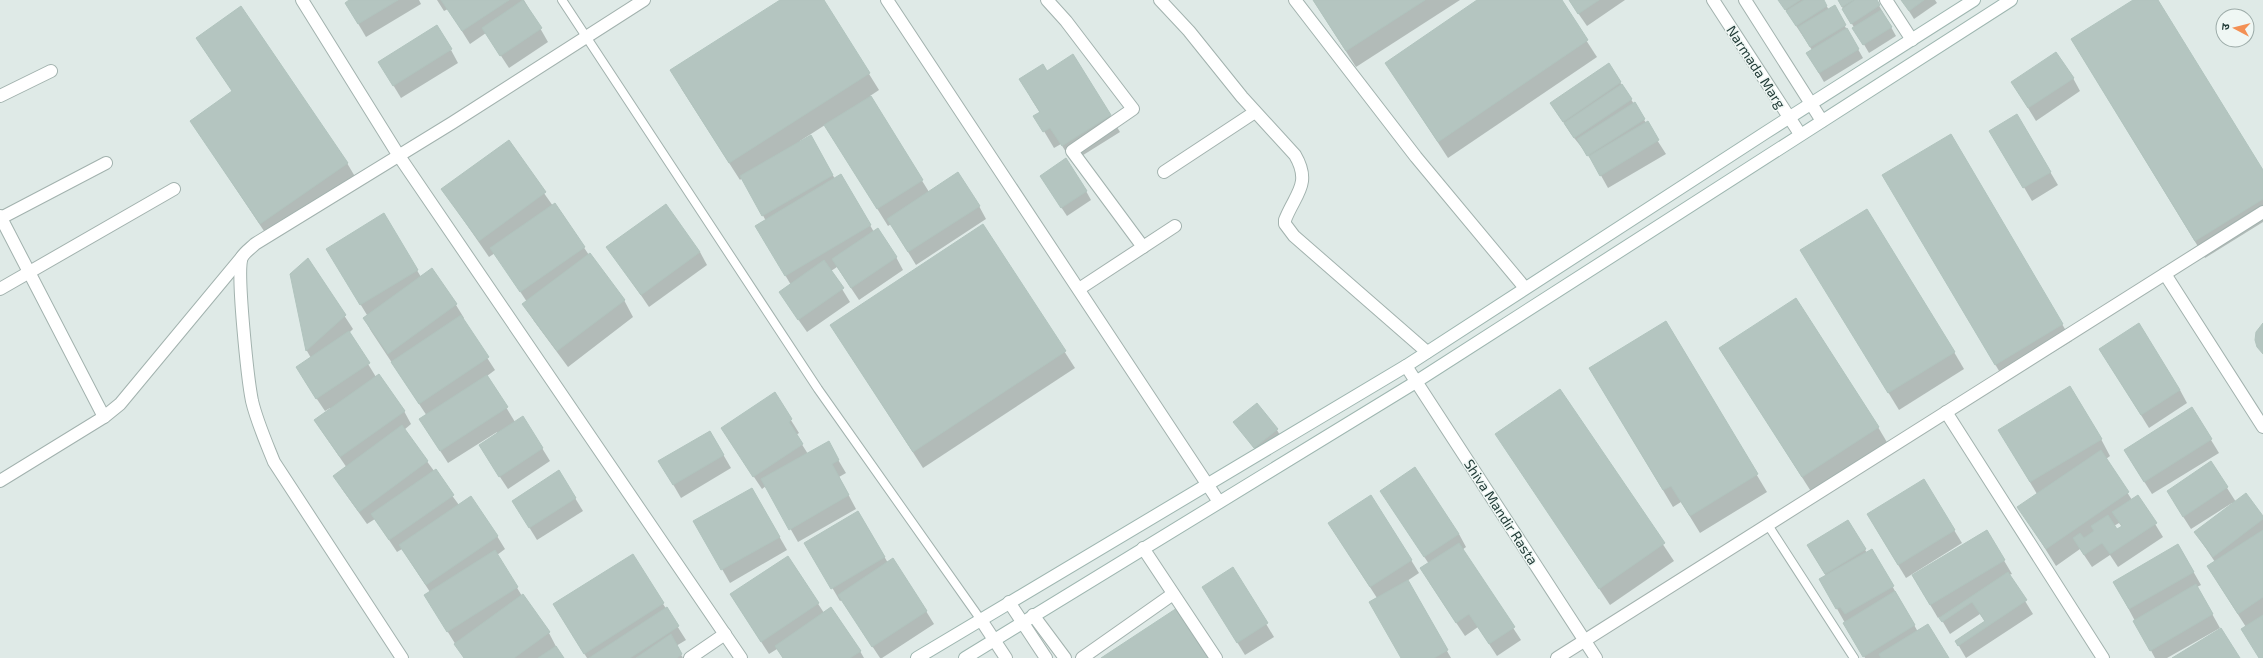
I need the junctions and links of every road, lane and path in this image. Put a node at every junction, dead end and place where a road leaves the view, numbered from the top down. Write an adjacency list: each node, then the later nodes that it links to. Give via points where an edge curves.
1 (302, 0): 22 (street)
2 (562, 0): 13 (lane)
3 (644, 0): 13 (street)
4 (887, 0): 35 (street)
5 (1047, 0): 29 (street, via 1133,109 1072,152)
6 (1160, 0): 18 (street)
7 (1294, 0): 34 (street, via 1416,158)
8 (1713, 0): 19 (street, Narmada Marg)
9 (1745, 0): 17 (street, Narmada Marg)
10 (1886, 0): 14 (street)
11 (1974, 0): 14 (street)
12 (2011, 0): 20 (street)
13 (586, 38): 22 (street); 50 (lane, via 818,389)
14 (1912, 40): 17 (street)
15 (50, 71): 16 (street)
16 (0, 96)
17 (1812, 103): 19 (street); 20 (street, Narmada Marg)
18 (1255, 112): 24 (street); 36 (street, via 1295,155 1301,166 1302,187 1285,220 1289,230)
19 (1789, 118): 21 (street, Narmada Marg); 34 (street)
20 (1822, 121): 21 (street)
21 (1800, 134): 38 (street)
22 (399, 156): 30 (street, via 255,244); 52 (street)
23 (106, 163): 27 (street)
24 (1164, 172)
25 (174, 188): 31 (street)
26 (2263, 212): 32 (street)
27 (0, 217): 31 (street)
28 (1176, 226): 29 (street)
29 (1143, 247): 35 (street)
30 (243, 256): 40 (street, via 120,404); 55 (street, via 240,265 242,297 252,400 260,429 274,462)
31 (28, 272): 33 (street); 40 (street)
32 (2164, 274): 39 (street); 41 (street)
33 (0, 288)
34 (1524, 288): 36 (street)
35 (1079, 289): 43 (street)
36 (1427, 352): 37 (street)
37 (1406, 366): 38 (street, Shiva Mandir Rasta); 43 (street)
38 (1417, 382): 44 (street); 53 (street, Shiva Mandir Rasta)
39 (1946, 412): 45 (street); 68 (street)
40 (104, 417): 42 (street)
41 (2263, 427)
42 (0, 481)
43 (1208, 484): 44 (street); 48 (street)
44 (1219, 502): 46 (street)
45 (1768, 525): 53 (street); 67 (lane)
46 (1142, 548): 47 (street); 49 (street)
47 (1173, 594): 63 (street); 64 (street)
48 (1009, 602): 50 (street); 51 (street)
49 (1033, 615): 51 (street); 62 (street)
50 (981, 620): 54 (street); 58 (street)
51 (1022, 622): 54 (street); 61 (street)
52 (725, 634): 56 (street); 57 (street)
53 (1584, 640): 65 (street); 66 (street, Shiva Mandir Rasta)
54 (993, 641): 59 (street); 60 (street)
55 (402, 658)
56 (690, 658)
57 (741, 658)
58 (916, 658)
59 (965, 658)
60 (1006, 658)
61 (1046, 658)
62 (1065, 658)
63 (1082, 658)
64 (1216, 658)
65 (1557, 658)
66 (1596, 658)
67 (1854, 658)
68 (2103, 658)

